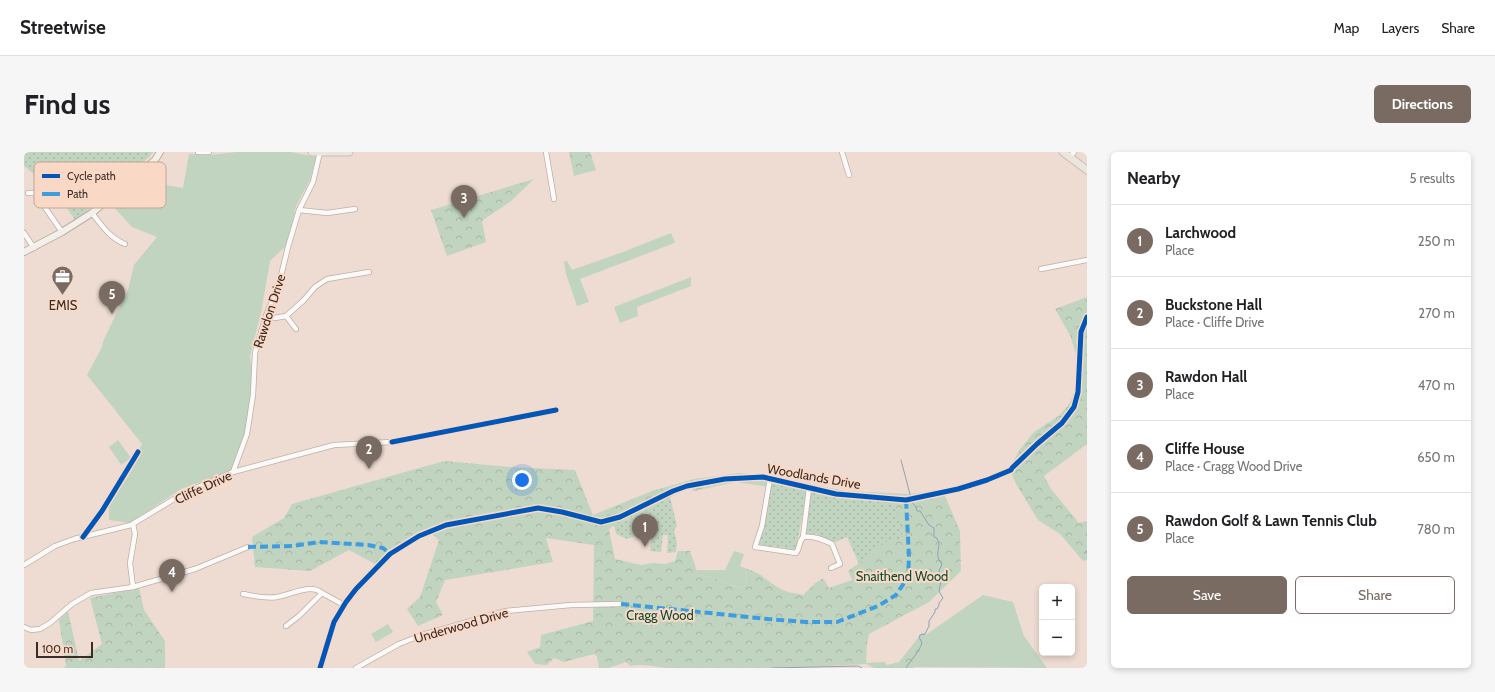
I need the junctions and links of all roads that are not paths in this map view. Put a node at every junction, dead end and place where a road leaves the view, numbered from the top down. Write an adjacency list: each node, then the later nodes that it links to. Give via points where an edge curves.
1 (160, 152): 11 (main road)
2 (198, 152): 3 (street)
3 (209, 152)
4 (312, 152): 5 (main road)
5 (320, 152): 6 (main road); 20 (street, Rawdon Drive, via 313,182)
6 (349, 152)
7 (546, 152): 16 (street)
8 (842, 152): 13 (street)
9 (1063, 152): 10 (main road)
10 (1072, 154): 12 (main road)
11 (153, 162)
12 (1087, 170)
13 (849, 175)
14 (28, 193): 15 (street)
15 (34, 193)
16 (554, 199)
17 (45, 208): 22 (street)
18 (98, 208): 21 (main road)
19 (355, 209): 20 (street, via 327,213)
20 (299, 210): 30 (street, Rawdon Drive, via 279,284)
21 (92, 213): 22 (main road); 24 (street, via 111,236)
22 (62, 232): 25 (main road)
23 (24, 233): 25 (street)
24 (125, 244)
25 (34, 248): 26 (main road)
26 (24, 252)
27 (1087, 260): 28 (street)
28 (1041, 269)
29 (369, 272): 31 (street, via 328,279 315,287)
30 (266, 316): 31 (street); 36 (street, Rawdon Drive, via 255,353 253,395 247,434)
31 (286, 316): 33 (street)
32 (1087, 317): 38 (street, Woodlands Drive, via 1081,332 1078,392 1074,407 1062,423 1011,470 958,489 911,499 836,494)
33 (296, 329)
34 (392, 442): 36 (street, Cliffe Drive, via 334,445)
35 (138, 452): 40 (street)
36 (233, 472): 39 (street, Cliffe Drive, via 184,493)
37 (770, 478): 38 (street, Woodlands Drive); 41 (street, via 762,526 755,547 794,554 798,552 799,541); 49 (street, Woodlands Drive, via 725,479 686,486 655,498 620,517 601,522 538,508 446,525 419,536 390,554)
38 (809, 488): 41 (street)
39 (133, 524): 40 (street, Cliffe Drive); 45 (street, via 135,534 130,563)
40 (83, 537): 43 (street, Cliffe Drive, via 55,546)
41 (803, 537): 44 (street, via 812,536 832,544 840,564)
42 (248, 548): 45 (street, via 194,569)
43 (24, 565)
44 (831, 568)
45 (133, 587): 51 (street, via 91,593 40,629 31,630)
46 (322, 593): 47 (street, via 315,589 263,598); 49 (street); 50 (street)
47 (243, 594)
48 (620, 604): 53 (street, Underwood Drive, via 570,605 506,611 422,635 399,644)
49 (344, 605): 52 (street, Woodlands Drive, via 334,622)
50 (286, 626)
51 (24, 627)
52 (320, 668)
53 (356, 668)

